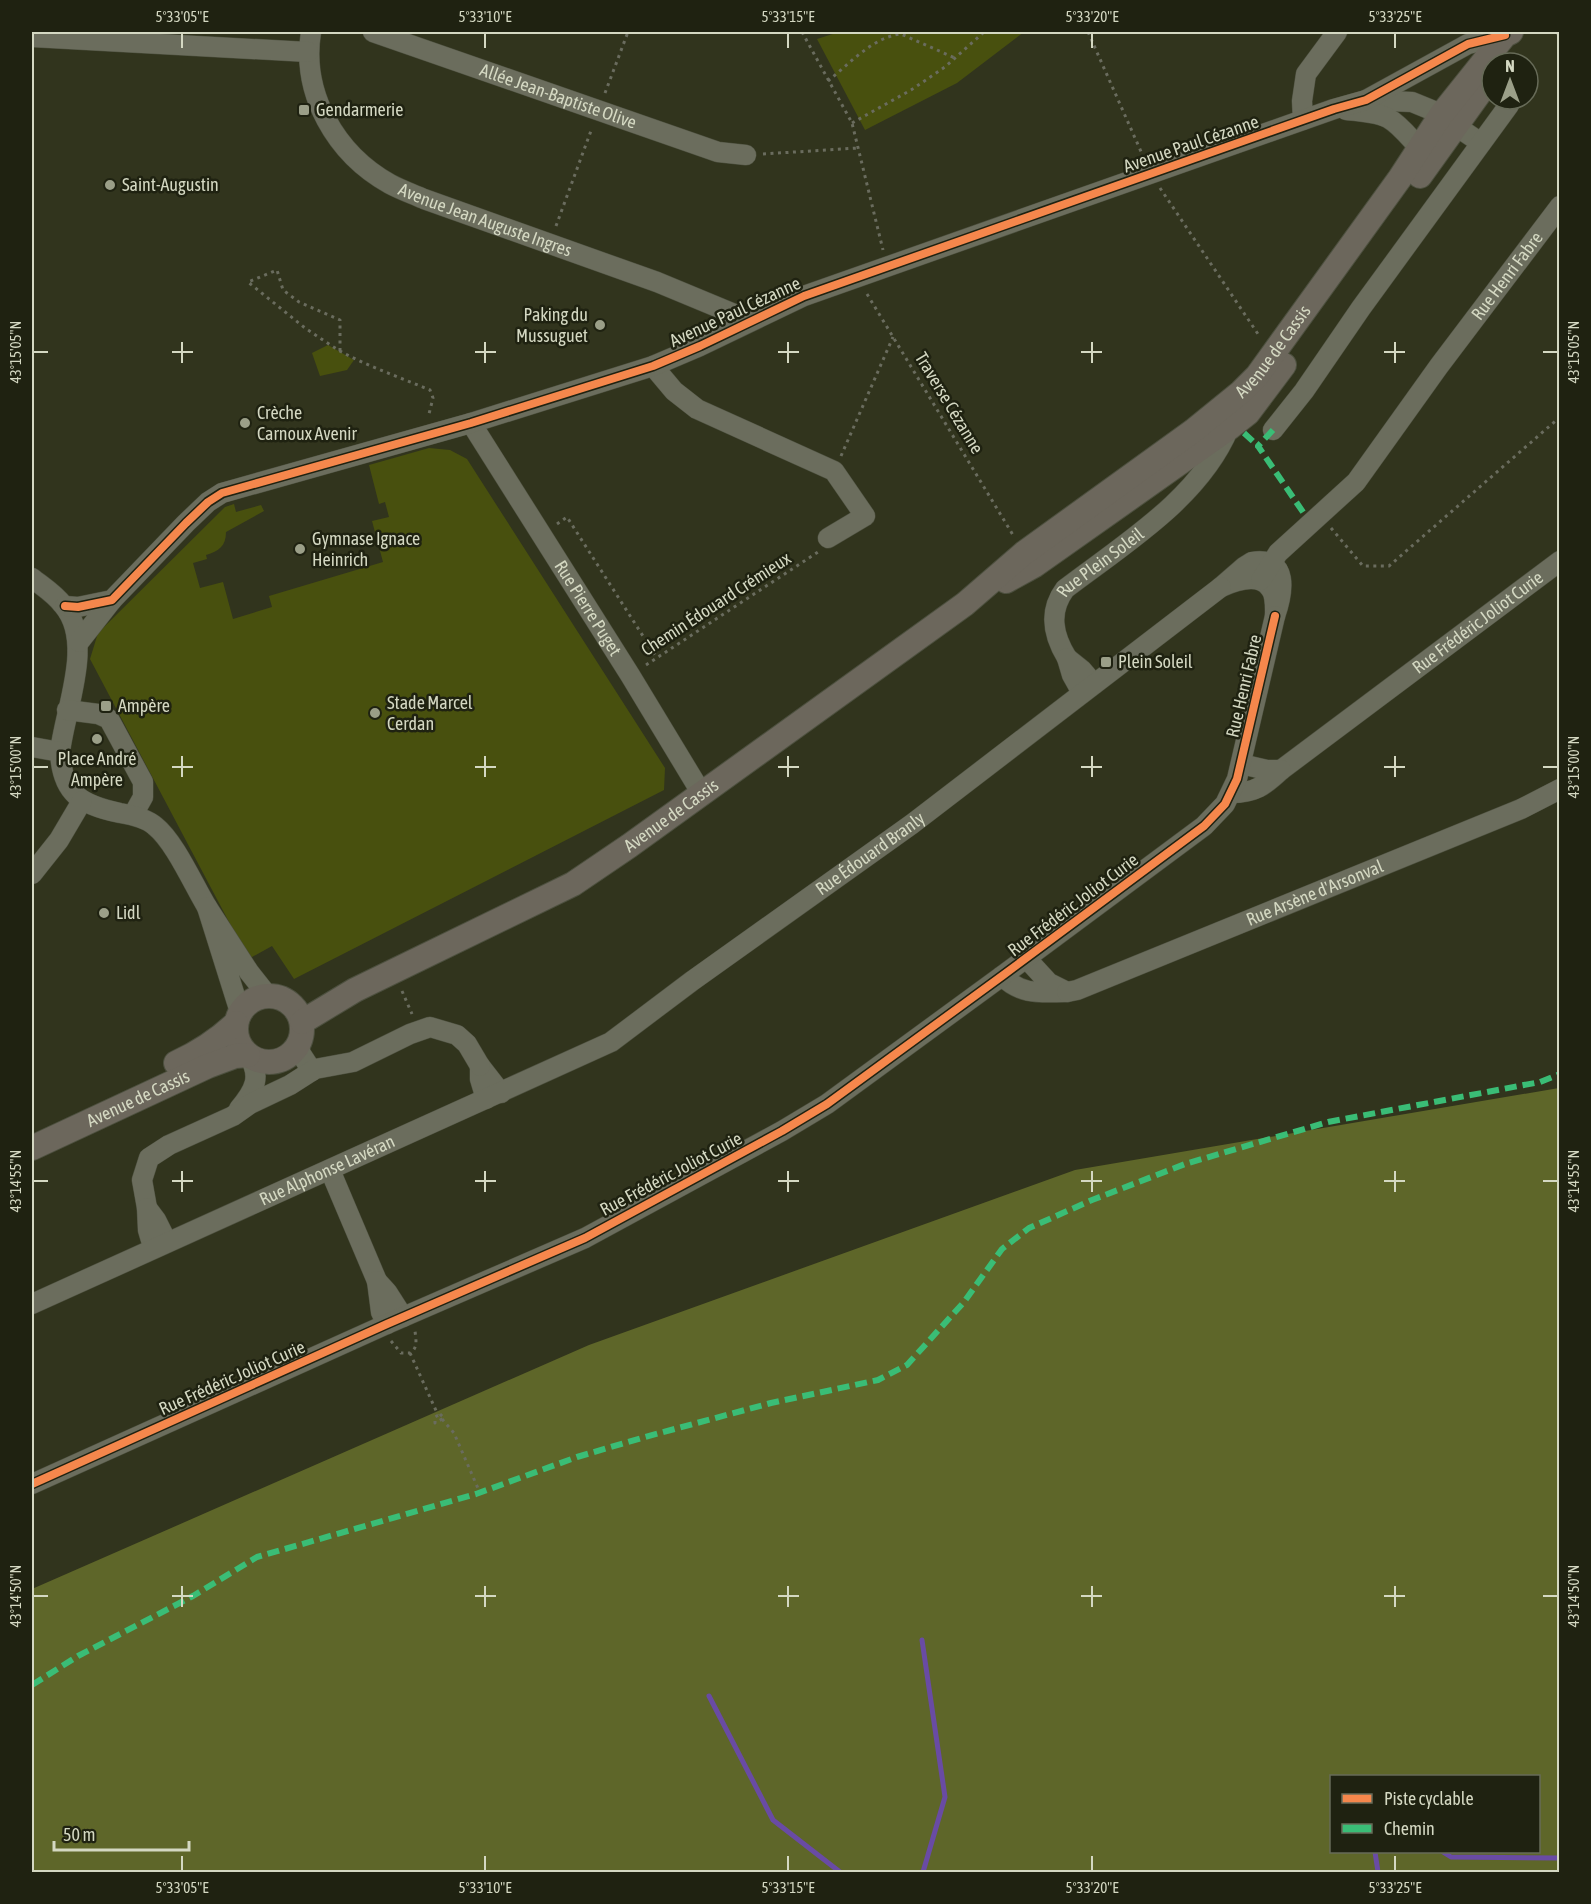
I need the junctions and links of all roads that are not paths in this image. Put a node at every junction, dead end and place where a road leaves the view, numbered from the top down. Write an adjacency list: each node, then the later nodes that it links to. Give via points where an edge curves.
1 (311, 32): 7 (street, Avenue Jean Auguste Ingres)
2 (374, 32): 16 (street, Allée Jean-Baptiste Olive, via 718,152)
3 (1337, 32): 12 (street, via 1306,74)
4 (1513, 33): 6 (main road); 9 (street, Avenue Paul Cézanne, via 1468,44); 13 (main road, Avenue de Cassis)
5 (32, 37): 7 (street)
6 (1506, 51)
7 (308, 52): 18 (street, Avenue Jean Auguste Ingres, via 312,82 327,122 343,147 391,184 657,282)
8 (1480, 87): 13 (main road, Avenue de Cassis)
9 (1366, 100): 10 (street, Avenue Paul Cézanne); 13 (street, Avenue Paul Cézanne, via 1412,102)
10 (1335, 109): 12 (street, Avenue Paul Cézanne); 15 (street, Avenue Paul Cézanne, via 1388,118)
11 (1505, 111): 14 (street)
12 (1303, 120): 18 (street, Avenue Paul Cézanne, via 795,299)
13 (1448, 120): 14 (street, Avenue Paul Cézanne); 15 (main road, Avenue de Cassis)
14 (1481, 143): 22 (street)
15 (1425, 154): 21 (main road, Avenue de Cassis, via 1261,397); 23 (main road, Avenue de Cassis, via 1400,178 1257,376)
16 (746, 155)
17 (1560, 206): 28 (street, Rue Henri Fabre, via 1356,482 1278,554)
18 (751, 321): 19 (street, Avenue Paul Cézanne)
19 (654, 366): 20 (street, Avenue Paul Cézanne); 26 (street, via 674,391 697,409 834,471 865,516)
20 (471, 423): 30 (street, Avenue Paul Cézanne, via 222,493 186,523); 42 (street, Rue Pierre Puget)
21 (1229, 428): 24 (main road, Avenue de Cassis); 25 (street, Rue Plein Soleil, via 1209,465)
22 (1273, 430)
23 (1193, 431): 24 (street, via 1185,446); 31 (main road, Avenue de Cassis, via 1021,548)
24 (1186, 459): 25 (street, via 1192,472); 31 (main road, Avenue de Cassis, via 1035,565)
25 (1191, 486): 34 (street, Rue Plein Soleil, via 1172,506 1060,596 1053,626 1058,643 1067,658 1082,670)
26 (828, 538)
27 (1560, 561): 39 (street, Rue Frédéric Joliot Curie)
28 (1265, 572): 34 (street, Rue Édouard Branly, via 1252,562 1244,567); 38 (street, Rue Henri Fabre, via 1280,572 1283,585)
29 (32, 578): 32 (street)
30 (112, 600): 32 (street); 33 (street, Avenue Paul Cézanne)
31 (965, 604): 42 (main road, Avenue de Cassis)
32 (65, 606): 33 (street)
33 (79, 642): 35 (street)
34 (1088, 688): 57 (street, Rue Édouard Branly, via 912,824 611,1042)
35 (67, 710): 37 (street); 44 (street, via 109,719 143,782 143,797)
36 (32, 747): 37 (street)
37 (60, 752): 43 (street, via 65,782)
38 (1241, 764): 39 (street); 41 (street, Rue Frédéric Joliot Curie)
39 (1281, 770): 41 (street, Rue Frédéric Joliot Curie, via 1252,791)
40 (1560, 789): 50 (street, Rue Arsène d'Arsonval, via 1521,809)
41 (1231, 793): 47 (street, Rue Frédéric Joliot Curie, via 1204,826)
42 (702, 794): 49 (main road, Avenue de Cassis, via 573,884)
43 (82, 801): 44 (street); 45 (street, via 59,840)
44 (134, 815): 46 (street, via 153,824 166,837)
45 (32, 874)
46 (207, 907): 51 (street, via 244,965); 52 (street)
47 (1026, 958): 48 (street, Rue Frédéric Joliot Curie); 50 (street, via 1049,983)
48 (1002, 976): 50 (street, Rue Arsène d'Arsonval, via 1024,990); 64 (street, Rue Frédéric Joliot Curie, via 827,1104 782,1131 585,1238)
49 (355, 990): 51 (main road, Avenue de Cassis); 53 (main road, Avenue de Cassis)
50 (1067, 992)
51 (275, 997): 52 (main road, Avenue de Cassis, via 257,997 247,1003); 53 (main road, via 298,1012)
52 (238, 1017): 54 (main road, via 237,1040); 59 (main road, Avenue de Cassis, via 219,1040 203,1050)
53 (300, 1033): 54 (main road, Avenue de Cassis, via 286,1057); 55 (street, via 301,1054)
54 (252, 1064): 56 (street, via 263,1080); 58 (street, via 256,1081); 60 (main road, Avenue de Cassis, via 235,1056 208,1066)
55 (312, 1071): 56 (street); 57 (street, via 353,1062 430,1028 457,1035 467,1044)
56 (290, 1085): 58 (street)
57 (494, 1096): 61 (street, Rue Alphonse Lavéran)
58 (233, 1116): 62 (street, via 149,1158 142,1180)
59 (32, 1131)
60 (32, 1148)
61 (330, 1170): 62 (street, Rue Alphonse Lavéran); 64 (street, via 377,1281 381,1312)
62 (160, 1245): 63 (street, Rue Alphonse Lavéran)
63 (32, 1304)
64 (395, 1320): 65 (street, Rue Frédéric Joliot Curie)
65 (32, 1484)

